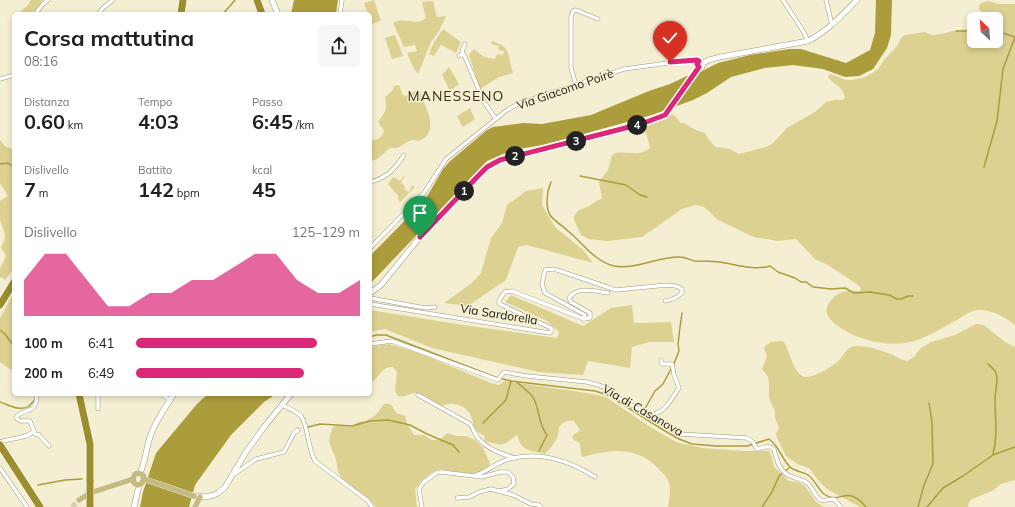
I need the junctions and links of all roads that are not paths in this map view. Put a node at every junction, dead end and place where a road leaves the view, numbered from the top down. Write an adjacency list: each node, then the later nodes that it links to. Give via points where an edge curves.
1 (48, 0): 10 (street)
2 (183, 0): 12 (highway)
3 (257, 0): 13 (highway)
4 (272, 0): 14 (main road)
5 (342, 0): 15 (street)
6 (783, 0): 18 (street)
7 (826, 0): 17 (street)
8 (857, 0): 17 (main road)
9 (112, 1): 11 (street)
10 (37, 12)
11 (100, 12)
12 (182, 12)
13 (261, 12)
14 (277, 12)
15 (340, 12)
16 (598, 19): 25 (street, via 576,10 571,17 570,68)
17 (832, 25): 18 (main road)
18 (808, 41): 22 (main road, Via Giacomo Poirè, via 720,57)
19 (465, 44): 20 (street)
20 (463, 54): 21 (street); 28 (street, via 484,102)
21 (459, 56)
22 (699, 66): 25 (street, Via Giacomo Poirè, via 695,60 624,69); 33 (main road, via 665,115 648,122 513,156 487,167 420,237 381,285)
23 (12, 76): 24 (street)
24 (0, 79)
25 (576, 85): 26 (street, Via Giacomo Poirè)
26 (523, 102): 27 (street); 28 (street, Via Giacomo Poirè)
27 (525, 107)
28 (496, 119): 31 (street, Via Giacomo Poirè, via 446,159 421,196)
29 (404, 154): 30 (street, via 386,176)
30 (372, 182)
31 (372, 246)
32 (12, 285): 38 (highway)
33 (372, 292)
34 (608, 293): 40 (street, via 586,290 570,296 571,302 590,313 590,318)
35 (372, 298): 39 (street, via 425,308)
36 (665, 301): 40 (street, via 679,296 682,289 667,285 616,290 555,270 545,270 542,284 545,293 585,315)
37 (372, 304): 40 (street, Via Sardorella, via 551,333 551,328 499,303 506,292 512,291)
38 (0, 305)
39 (435, 306)
40 (584, 319)
41 (372, 344): 53 (street, Via di Casanova, via 392,341 498,380 504,372 587,382 607,388)
42 (661, 360): 53 (street, via 662,364 673,365 679,388 665,409 658,414)
43 (418, 395): 58 (street, via 470,424 476,437 486,445)
44 (37, 396): 55 (street, via 35,407 18,414 16,418 30,421)
45 (79, 396): 73 (highway, bridge, via 90,444)
46 (98, 396): 52 (street)
47 (164, 396): 50 (street)
48 (173, 396): 50 (main road)
49 (289, 396): 51 (main road)
50 (170, 400): 60 (main road, via 153,428)
51 (282, 405): 61 (main road); 76 (street, via 302,417 315,461 368,501)
52 (98, 409)
53 (650, 415): 79 (street, Via di Casanova, via 680,434 747,438 757,449 769,446 774,449 783,471 809,484 821,500 834,499)
54 (298, 430): 61 (street, via 284,452 256,459)
55 (34, 431): 56 (street); 57 (street)
56 (1, 443): 72 (highway)
57 (49, 446)
58 (516, 458): 62 (street, via 506,460); 63 (street, via 532,455 560,460)
59 (0, 468): 71 (street)
60 (140, 473): 64 (main road, via 135,474); 65 (main road)
61 (232, 475): 68 (main road, via 218,493)
62 (473, 476): 67 (street, via 508,472 513,477 514,484 508,489); 77 (street, via 436,472 419,489)
63 (595, 477)
64 (133, 479): 66 (main road, via 134,483); 70 (main road, via 90,493)
65 (144, 480): 66 (main road); 68 (main road)
66 (139, 485): 74 (main road)
67 (500, 490): 69 (street, via 491,489 469,497); 78 (street)
68 (197, 496): 75 (main road)
69 (457, 498)
70 (79, 500)
71 (27, 507)
72 (40, 507)
73 (90, 507)
74 (134, 507)
75 (195, 507)
76 (372, 507)
77 (422, 507)
78 (541, 507)
79 (841, 507)

